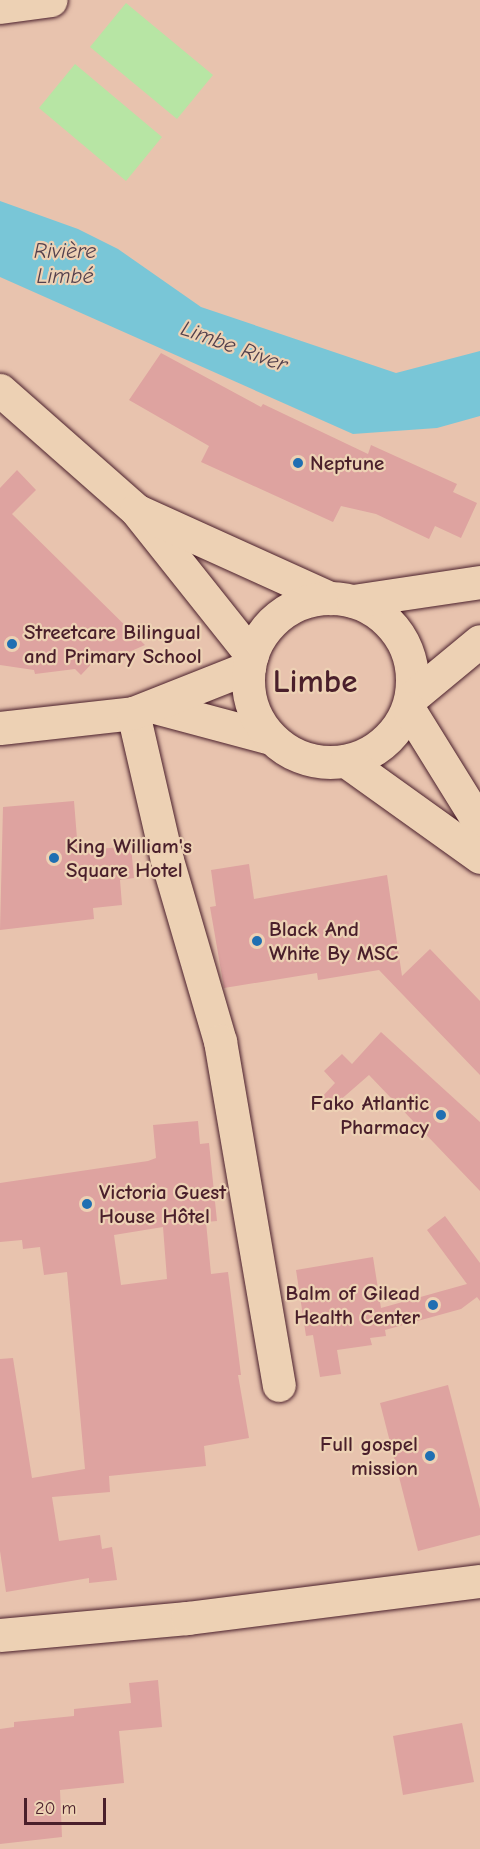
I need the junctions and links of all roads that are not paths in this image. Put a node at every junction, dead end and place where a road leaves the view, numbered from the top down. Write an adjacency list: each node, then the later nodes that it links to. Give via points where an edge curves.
1 (51, 0): 2 (main road)
2 (0, 8)
3 (0, 390): 4 (main road)
4 (136, 510): 6 (main road); 8 (main road)
5 (480, 582): 6 (main road)
6 (342, 599): 8 (main road, via 305,602 282,614 263,632); 9 (main road, via 381,615 401,638 412,667)
7 (480, 641): 9 (main road)
8 (250, 662): 10 (main road); 12 (main road, via 251,701 256,717)
9 (409, 703): 13 (main road, via 384,743); 14 (main road)
10 (144, 710): 11 (main road); 12 (main road); 16 (main road, via 168,860 220,1041)
11 (0, 728)
12 (271, 738): 13 (main road, via 293,754 318,762)
13 (346, 761): 15 (main road)
14 (480, 824)
15 (480, 857)
16 (279, 1384)
17 (480, 1581): 18 (main road, via 187,1618)
18 (0, 1635)

